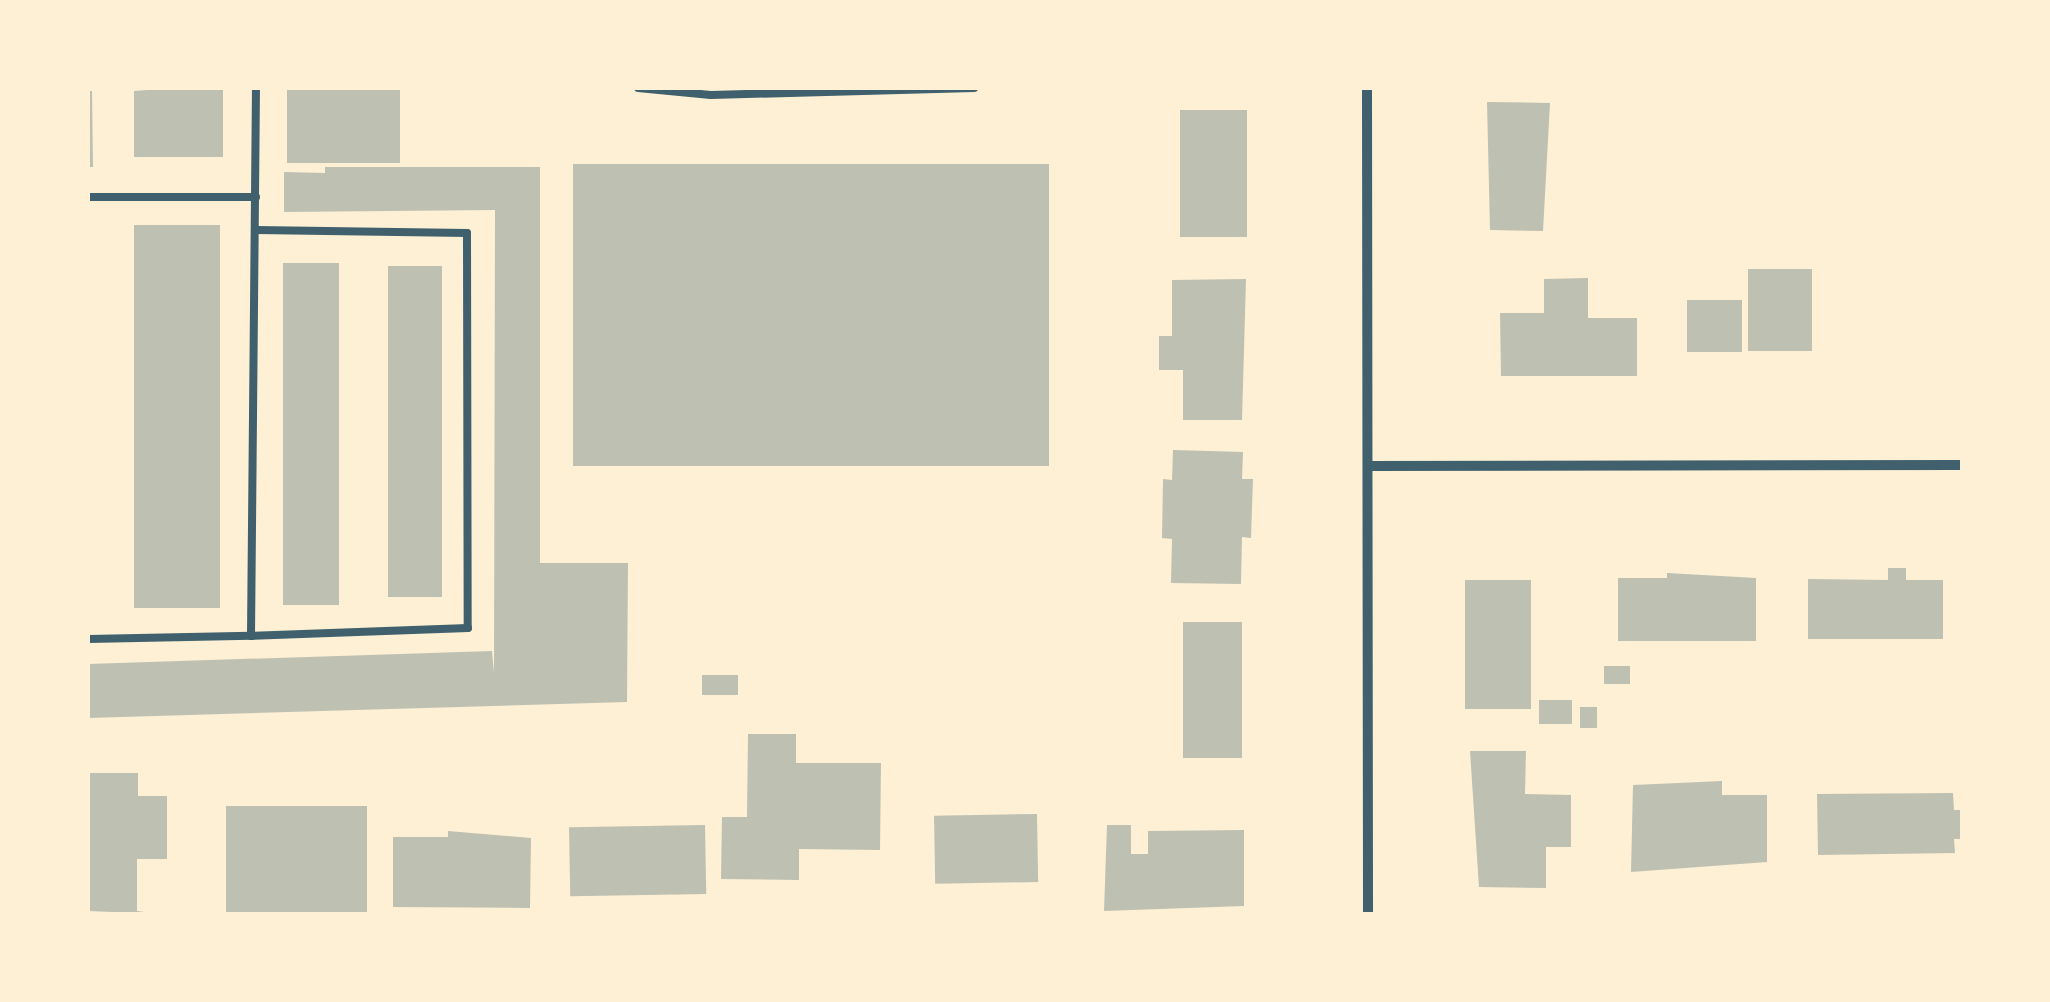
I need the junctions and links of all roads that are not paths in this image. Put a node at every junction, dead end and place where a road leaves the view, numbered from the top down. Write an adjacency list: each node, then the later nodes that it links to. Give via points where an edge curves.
1 (256, 88): 6 (lane)
2 (638, 88): 3 (lane, via 711,95)
3 (974, 88)
4 (1368, 88): 9 (street)
5 (88, 197): 6 (lane)
6 (256, 197): 7 (lane)
7 (256, 230): 10 (lane); 10 (lane, via 467,234 468,628)
8 (1962, 465): 9 (street)
9 (1368, 466): 12 (street)
10 (251, 636): 11 (lane)
11 (88, 639)
12 (1368, 914)

